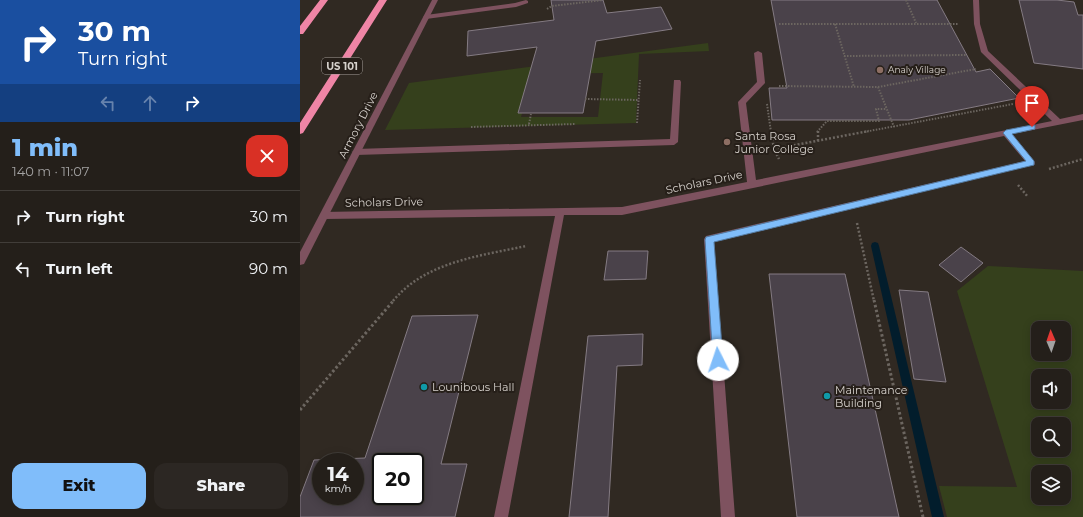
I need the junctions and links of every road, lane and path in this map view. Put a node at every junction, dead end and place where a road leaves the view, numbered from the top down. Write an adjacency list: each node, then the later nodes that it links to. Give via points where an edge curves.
1 (324, 0): 14 (highway)
2 (384, 0): 39 (highway, US 101)
3 (435, 0): 9 (street, Armory Drive)
4 (603, 0): 8 (path, via 552,6)
5 (906, 0): 12 (path)
6 (976, 0): 13 (street)
7 (526, 2): 9 (street)
8 (546, 9)
9 (426, 17): 42 (street, Armory Drive)
10 (779, 24): 11 (path)
11 (835, 24): 12 (path); 17 (path)
12 (916, 24): 13 (path)
13 (977, 24): 16 (street, via 984,52)
14 (300, 32)
15 (758, 53): 45 (street, via 761,83 742,102)
16 (988, 55): 18 (path); 28 (street)
17 (844, 56): 18 (path); 24 (path)
18 (964, 56): 19 (path)
19 (968, 60)
20 (972, 64): 25 (path, via 976,69)
21 (640, 80): 27 (path)
22 (677, 82): 42 (street, via 674,142)
23 (775, 86): 24 (path)
24 (854, 87): 25 (path)
25 (878, 87): 30 (path)
26 (585, 99): 27 (path)
27 (640, 100): 36 (path, via 638,122)
28 (1036, 100): 33 (street); 37 (path)
29 (767, 104): 41 (path, via 774,149)
30 (886, 109): 37 (path); 41 (path, via 876,109 879,121 828,121 817,132)
31 (531, 114): 34 (path)
32 (1083, 116): 33 (street, Scholars Drive)
33 (1058, 122): 40 (street, Scholars Drive)
34 (529, 124): 35 (path); 38 (path)
35 (580, 124)
36 (632, 125)
37 (894, 127): 41 (path)
38 (466, 128)
39 (300, 131)
40 (1006, 133): 45 (street, Scholars Drive); 46 (street, via 1031,163)
41 (818, 141)
42 (356, 152): 48 (street, Armory Drive)
43 (1083, 159): 44 (path)
44 (1049, 169)
45 (752, 184): 47 (street, Scholars Drive, via 622,211)
46 (853, 205): 53 (street, via 709,240); 54 (path)
47 (560, 212): 48 (street, Scholars Drive); 52 (street)
48 (325, 216): 50 (street, Armory Drive)
49 (526, 246): 51 (path, via 467,258 421,276 402,290)
50 (300, 261)
51 (300, 410)
52 (501, 517)
53 (728, 517)
54 (923, 517)

